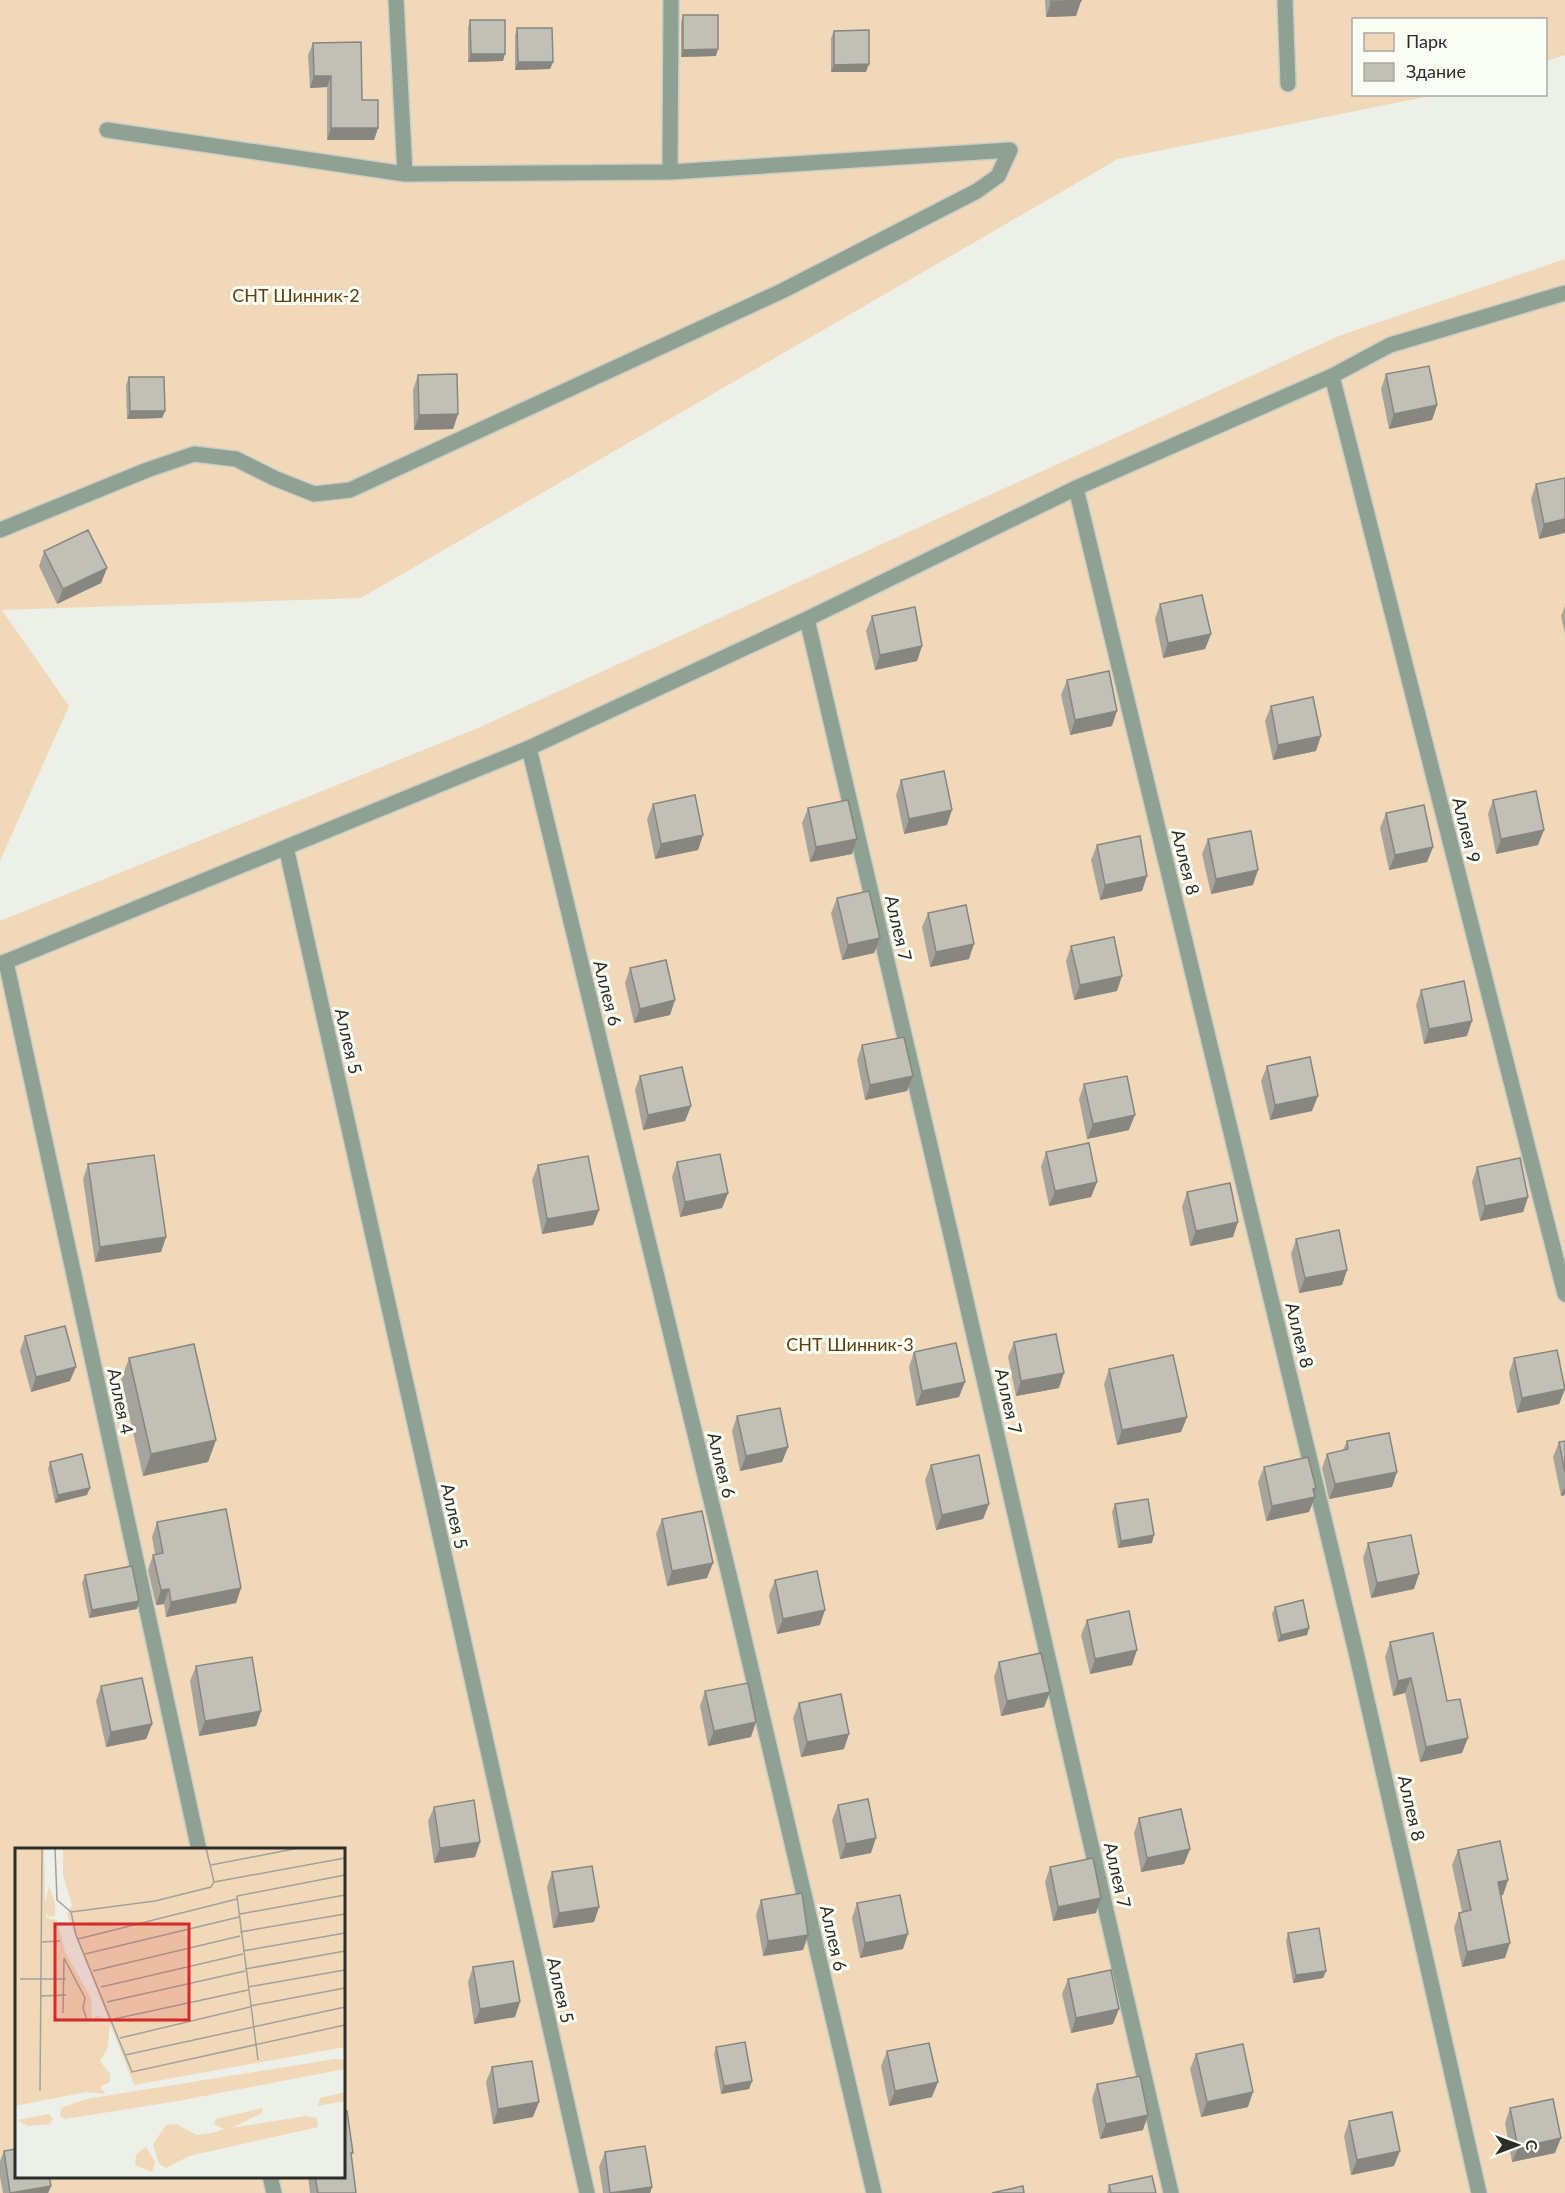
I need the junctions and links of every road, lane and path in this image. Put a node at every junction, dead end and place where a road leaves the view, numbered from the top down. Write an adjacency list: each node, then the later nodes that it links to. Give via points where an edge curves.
1 (396, 0): 7 (lane)
2 (671, 0): 6 (lane)
3 (1285, 0): 4 (lane)
4 (1288, 84)
5 (107, 130): 7 (lane)
6 (670, 172): 7 (lane); 11 (lane, via 1010,150 998,176 953,204 782,291 350,490 314,494 236,459 194,454)
7 (405, 174)
8 (1565, 293): 9 (lane, via 1390,345)
9 (1332, 375): 10 (lane); 16 (lane, Аллея 9)
10 (1076, 488): 12 (lane); 23 (lane, Аллея 8, via 1353,1640)
11 (0, 530)
12 (807, 619): 13 (lane); 22 (lane, Аллея 7)
13 (529, 748): 14 (lane); 21 (lane, Аллея 6)
14 (286, 847): 15 (lane); 20 (lane, Аллея 5)
15 (3, 963): 17 (lane, Аллея 4)
16 (1565, 1294)
17 (199, 1848)
18 (270, 2178): 19 (lane)
19 (274, 2193)
20 (587, 2193)
21 (874, 2193)
22 (1171, 2193)
23 (1479, 2193)

